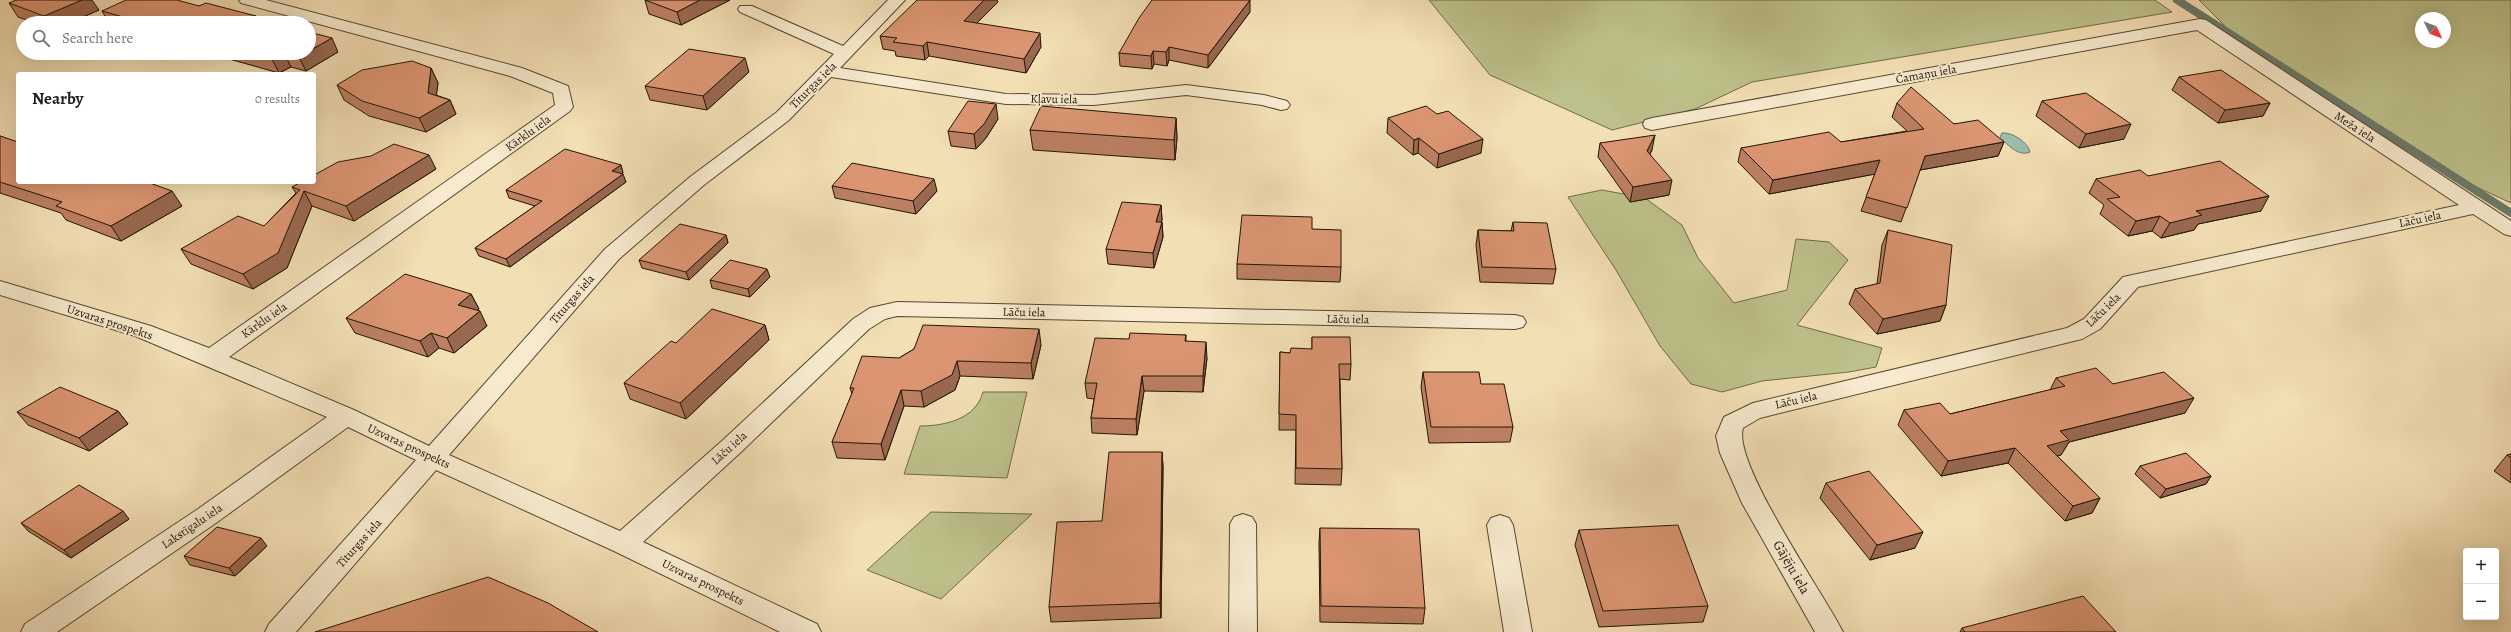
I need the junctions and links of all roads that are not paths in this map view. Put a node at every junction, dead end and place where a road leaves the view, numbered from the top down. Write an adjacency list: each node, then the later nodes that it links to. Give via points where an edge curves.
1 (247, 0): 4 (street, Kārklu iela)
2 (897, 0): 7 (street, Titurgas iela)
3 (746, 9): 7 (street)
4 (307, 16)
5 (316, 18): 15 (street, Kārklu iela, via 516,72 562,90 564,107)
6 (2200, 24): 10 (street, Čamaņu iela); 11 (street, Meža iela)
7 (844, 53): 8 (street, Titurgas iela)
8 (827, 71): 9 (street, Kļavu iela, via 1006,99 1094,100 1186,90 1264,100); 18 (street, Titurgas iela, via 783,116 697,181 612,254)
9 (1282, 105)
10 (1652, 124)
11 (2476, 207): 12 (street, Meža iela); 17 (street, Lāču iela, via 2131,282 2092,324 2074,334 1753,411)
12 (2511, 230)
13 (1, 289): 15 (street, Uzvaras prospekts, via 143,331)
14 (1515, 322): 21 (street, Lāču iela, via 897,309 878,313 861,324 732,446)
15 (211, 358): 16 (street, Uzvaras prospekts)
16 (346, 416): 18 (street, Uzvaras prospekts); 22 (street, Lakstīgalu iela, via 207,516)
17 (1732, 423): 27 (street, Gājēju iela, via 1728,436 1732,453 1755,503)
18 (434, 459): 21 (street, Uzvaras prospekts); 23 (street, Titurgas iela)
19 (1243, 524): 25 (street)
20 (1500, 525): 26 (street)
21 (623, 544): 24 (street, Uzvaras prospekts)
22 (35, 632)
23 (279, 632)
24 (807, 632)
25 (1243, 632)
26 (1518, 632)
27 (1829, 632)

